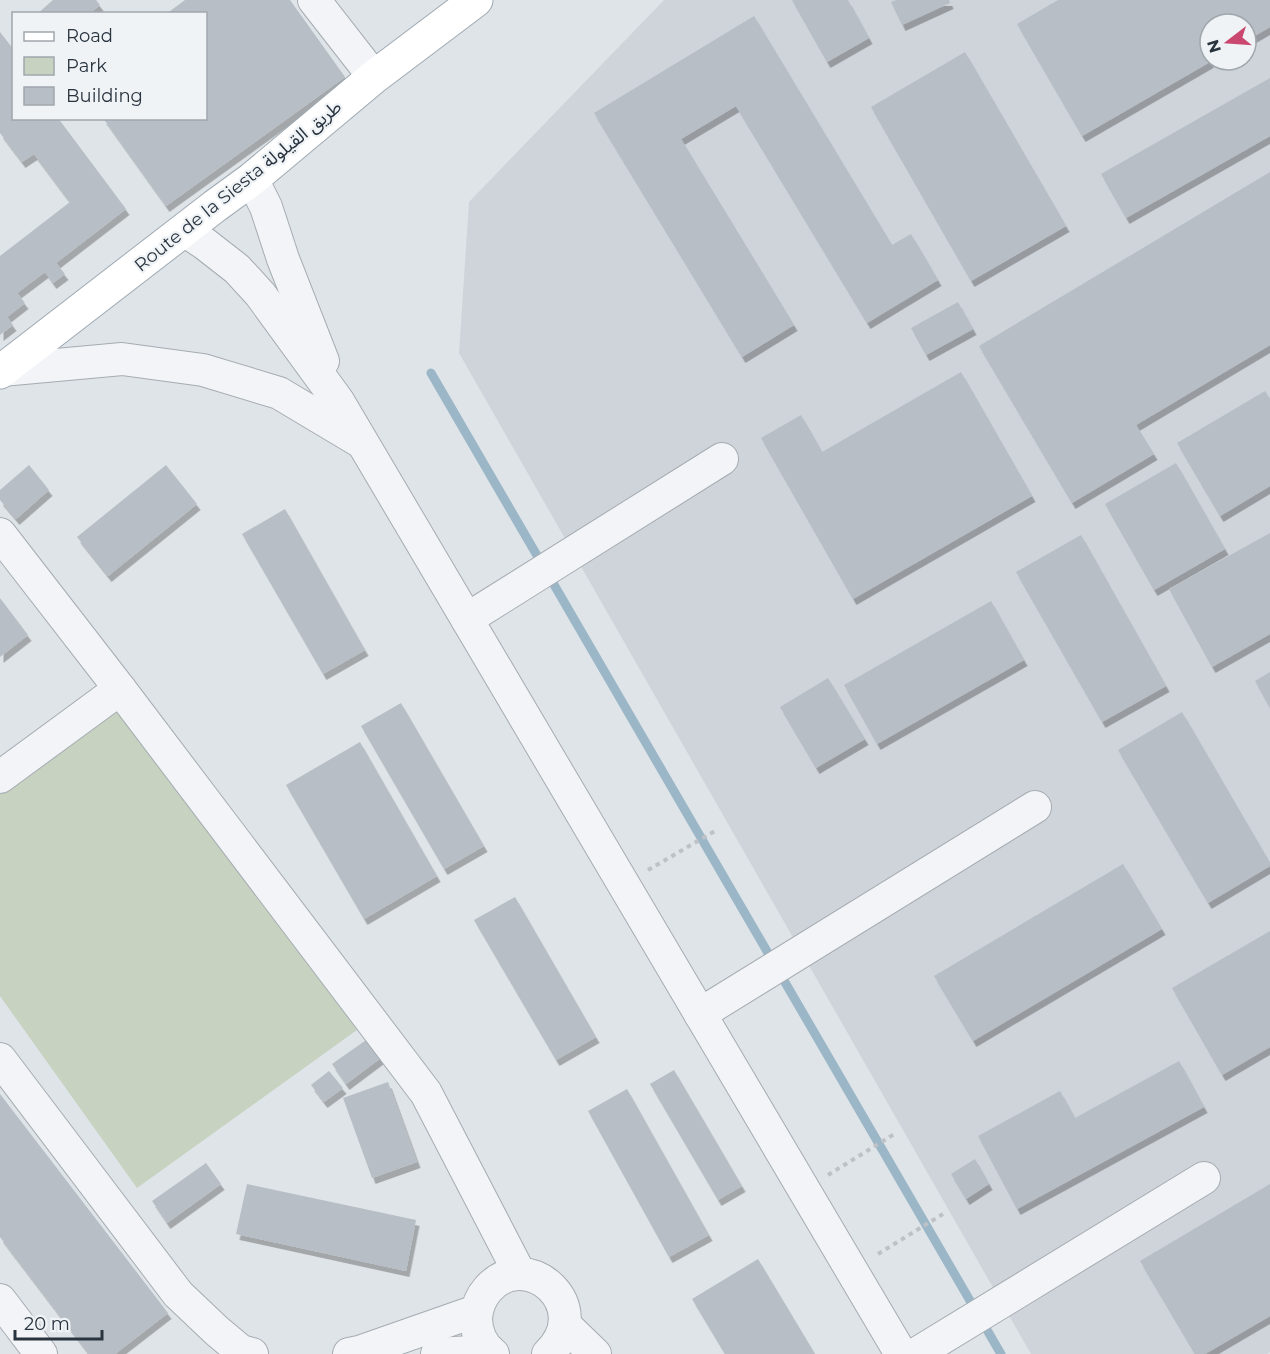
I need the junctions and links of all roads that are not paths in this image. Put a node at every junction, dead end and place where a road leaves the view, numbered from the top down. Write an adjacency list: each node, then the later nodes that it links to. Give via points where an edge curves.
1 (314, 0): 3 (street)
2 (476, 0): 3 (main road, Route de la Siesta طريق القيلولة)
3 (374, 76): 4 (main road, Route de la Siesta طريق القيلولة)
4 (252, 179): 5 (main road, Route de la Siesta طريق القيلولة); 7 (street)
5 (184, 230): 6 (main road, Route de la Siesta طريق القيلولة); 7 (street, via 237,269 260,294)
6 (1, 371): 8 (street, via 122,359 203,370 279,393)
7 (338, 401): 8 (street)
8 (364, 444): 11 (street)
9 (722, 459): 11 (street)
10 (0, 534): 12 (street)
11 (467, 619): 15 (street)
12 (120, 689): 13 (street); 18 (street, via 426,1093)
13 (0, 777)
14 (1035, 807): 15 (street)
15 (700, 1014): 29 (street)
16 (0, 1059): 24 (street, via 178,1294 217,1332 241,1351)
17 (1204, 1178): 30 (street)
18 (520, 1274): 20 (street, via 492,1285); 21 (street, via 533,1276 554,1289 561,1300)
19 (0, 1300): 23 (street)
20 (476, 1311): 22 (street, via 479,1337); 25 (street)
21 (565, 1325): 27 (street, via 560,1341); 28 (street)
22 (491, 1352): 26 (street)
23 (41, 1354)
24 (252, 1354)
25 (362, 1354)
26 (437, 1354)
27 (548, 1354)
28 (595, 1354)
29 (901, 1354)
30 (916, 1354)

